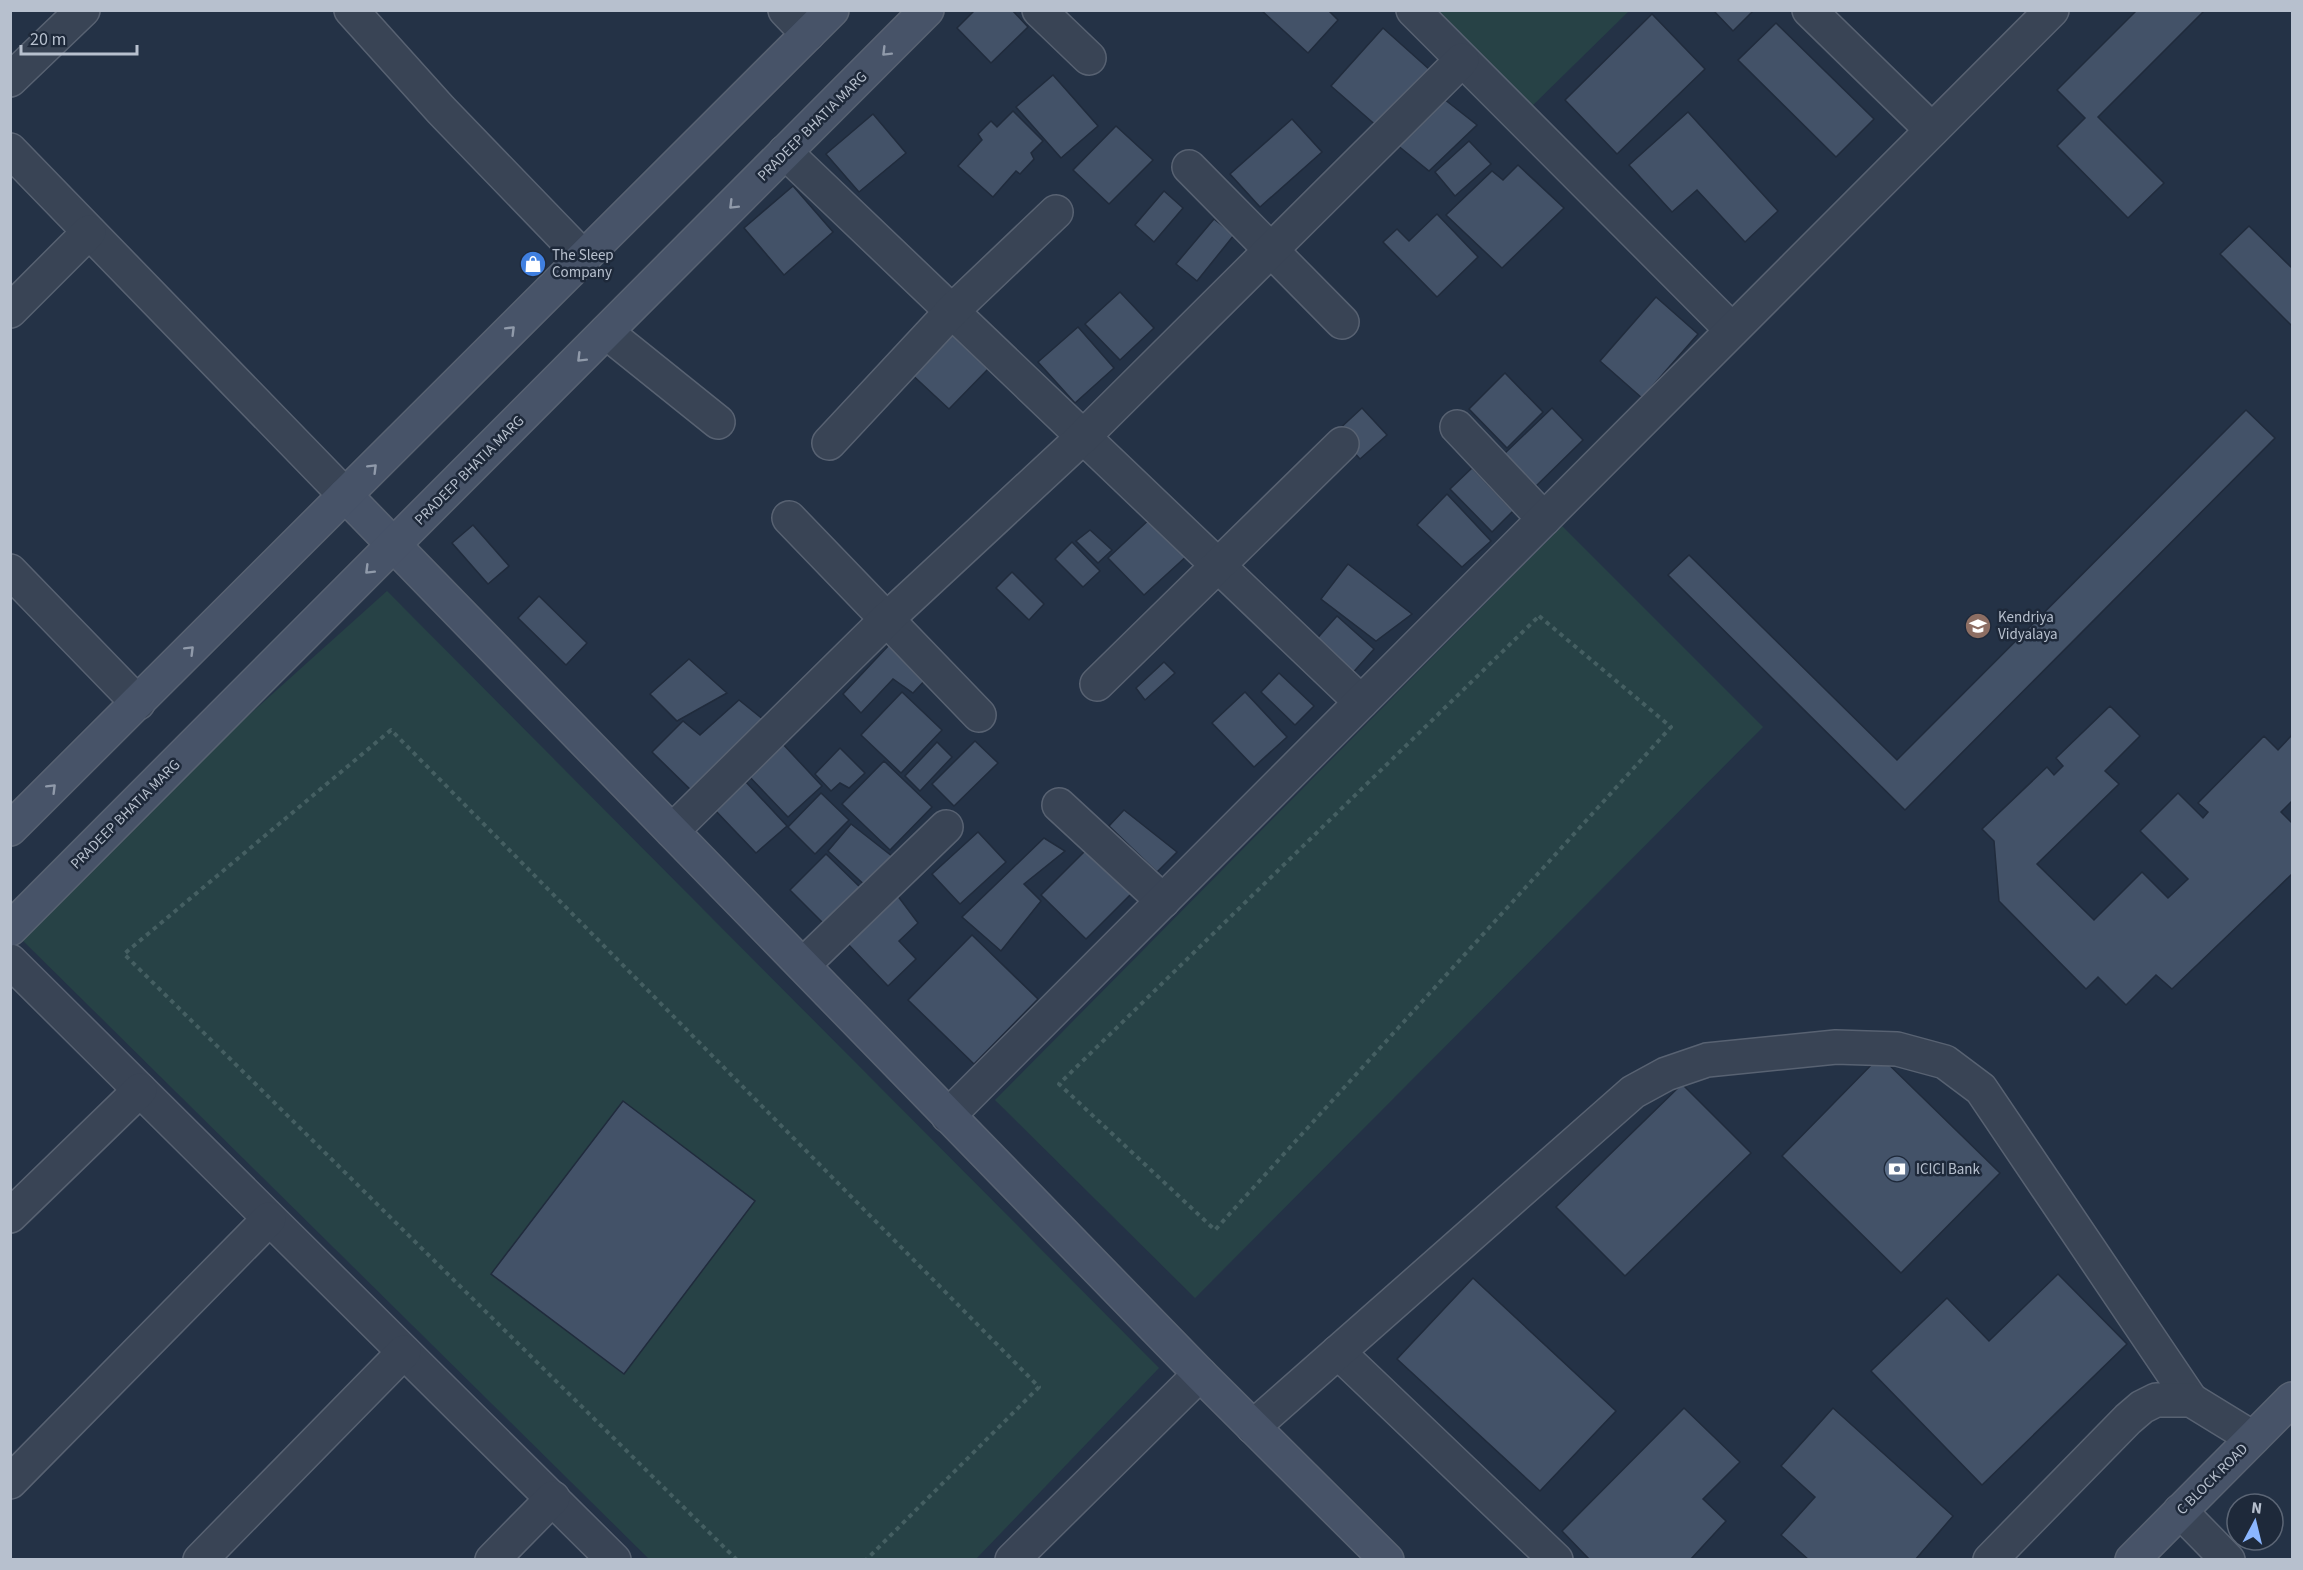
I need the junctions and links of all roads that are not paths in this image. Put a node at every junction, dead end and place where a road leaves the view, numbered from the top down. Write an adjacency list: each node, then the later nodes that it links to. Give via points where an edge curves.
1 (83, 10): 13 (street)
2 (351, 10): 21 (street)
3 (785, 10): 10 (street)
4 (832, 10): 10 (street)
5 (927, 10): 16 (street, PRADEEP BHATIA MARG, one-way to 16)
6 (1039, 10): 11 (street)
7 (1413, 10): 12 (street)
8 (1809, 10): 14 (street)
9 (2052, 10): 14 (street)
10 (808, 34): 21 (street)
11 (1089, 58)
12 (1462, 60): 20 (street); 25 (street)
13 (10, 80)
14 (1932, 130): 25 (street)
15 (10, 150): 19 (street)
16 (785, 153): 23 (street); 26 (street, PRADEEP BHATIA MARG, one-way to 26)
17 (1189, 167): 20 (street)
18 (1056, 212): 23 (street)
19 (89, 232): 22 (street); 32 (street)
20 (1271, 249): 24 (street); 29 (street)
21 (584, 258): 32 (street, one-way to 21)
22 (10, 311)
23 (952, 311): 29 (street); 30 (street)
24 (1342, 322)
25 (1732, 330): 34 (street)
26 (606, 332): 27 (street); 35 (street, PRADEEP BHATIA MARG, one-way to 35)
27 (718, 422)
28 (1457, 427): 34 (street)
29 (1083, 437): 36 (street); 38 (street)
30 (829, 443)
31 (1342, 444): 36 (street)
32 (345, 495): 35 (street); 41 (street, one-way to 32)
33 (789, 518): 38 (street)
34 (1544, 519): 40 (street)
35 (394, 544): 46 (street); 48 (street, PRADEEP BHATIA MARG, one-way to 48)
36 (1219, 566): 39 (street); 40 (street)
37 (10, 571): 41 (street)
38 (887, 619): 42 (street); 46 (street)
39 (1097, 684)
40 (1361, 702): 47 (street)
41 (138, 703): 45 (street, one-way to 41)
42 (979, 716)
43 (1059, 805): 47 (street)
44 (946, 827): 50 (street)
45 (10, 829)
46 (672, 831): 50 (street)
47 (1163, 901): 52 (street)
48 (10, 929)
49 (10, 961): 51 (street)
50 (802, 965): 52 (street)
51 (140, 1090): 53 (street); 54 (street)
52 (948, 1116): 57 (street)
53 (10, 1216)
54 (269, 1219): 55 (street); 62 (street)
55 (404, 1352): 63 (street); 65 (street)
56 (1338, 1352): 59 (street, via 1633,1092 1666,1074 1707,1060 1836,1047 1897,1049 1945,1062 1982,1089); 60 (street); 70 (street)
57 (1200, 1374): 60 (street); 68 (street)
58 (2292, 1399): 61 (street, C BLOCK ROAD)
59 (2191, 1400): 61 (street); 71 (street, via 2156,1400 2142,1407)
60 (1253, 1427): 69 (street)
61 (2253, 1438): 64 (street, C BLOCK ROAD)
62 (10, 1482)
63 (553, 1498): 66 (street); 67 (street)
64 (2180, 1511): 72 (street, C BLOCK ROAD); 73 (street)
65 (200, 1560)
66 (492, 1560)
67 (614, 1560)
68 (1012, 1560)
69 (1387, 1560)
70 (1556, 1560)
71 (1990, 1560)
72 (2132, 1560)
73 (2228, 1560)

